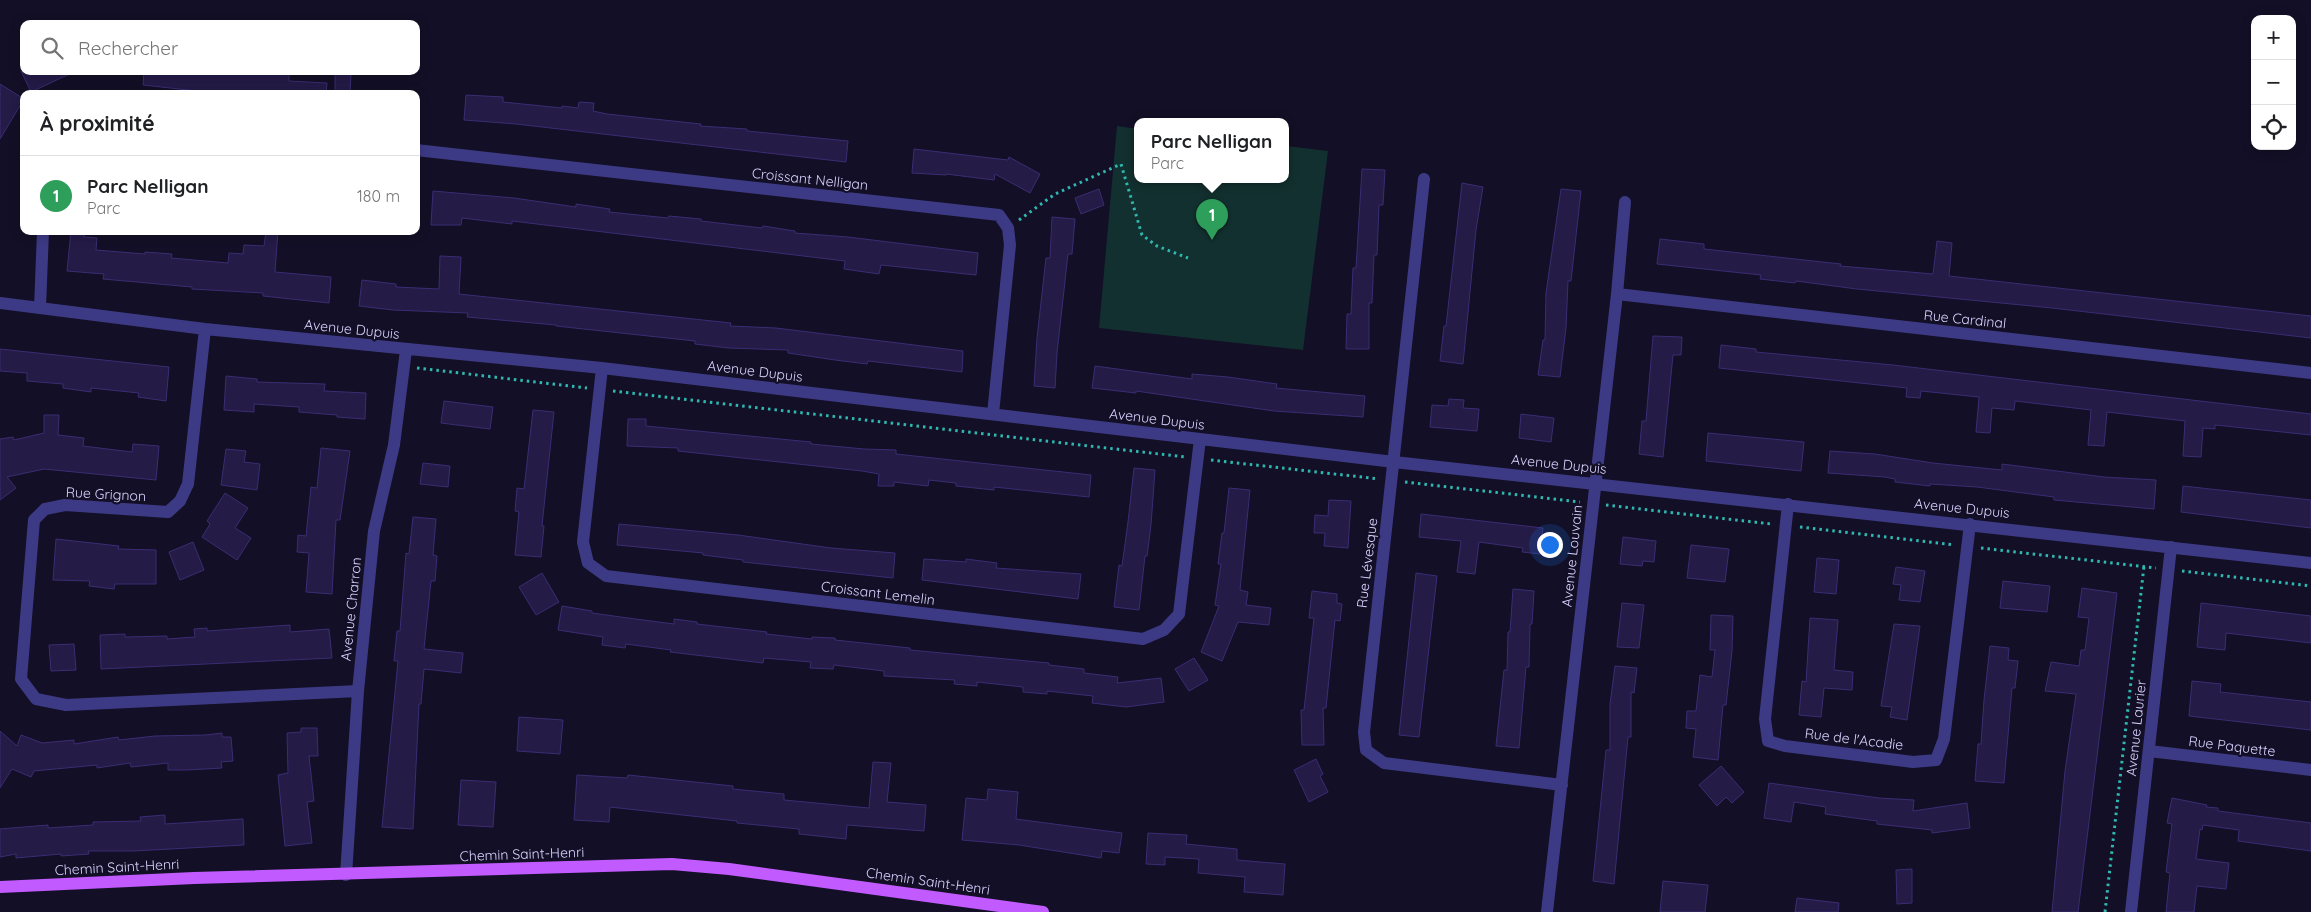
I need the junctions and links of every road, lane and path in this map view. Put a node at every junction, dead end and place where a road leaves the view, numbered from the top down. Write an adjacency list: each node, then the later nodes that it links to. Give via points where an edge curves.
1 (420, 150): 4 (street, Croissant Nelligan, via 999,215)
2 (1424, 179): 21 (street, Rue Lévesque)
3 (1625, 202): 7 (street, Avenue Louvain)
4 (1008, 228): 6 (path, via 1055,194 1121,164 1142,235 1157,246); 17 (street, via 1010,245)
5 (43, 235): 9 (street)
6 (1188, 258)
7 (1617, 294): 14 (street, Rue Cardinal); 24 (street, Avenue Louvain)
8 (0, 304): 9 (street, Avenue Dupuis)
9 (40, 308): 10 (street, Avenue Dupuis)
10 (205, 329): 11 (street, Avenue Dupuis); 39 (street, Rue Grignon, via 188,484 180,501 168,512 65,505 45,509 34,520 21,679 36,699 66,705)
11 (406, 350): 13 (street, Avenue Dupuis); 39 (street, Avenue Charron, via 394,445 374,532)
12 (415, 368): 15 (path)
13 (602, 368): 17 (street, Avenue Dupuis); 18 (street, Croissant Lemelin, via 583,542 588,563 606,576 1143,639 1164,630 1179,614)
14 (2311, 373)
15 (582, 388)
16 (612, 391): 19 (path)
17 (993, 414): 18 (street, Avenue Dupuis)
18 (1200, 439): 21 (street, Avenue Dupuis)
19 (1182, 456)
20 (1212, 460): 22 (path)
21 (1394, 462): 24 (street, Avenue Dupuis); 42 (street, Rue Lévesque, via 1364,732 1366,750 1384,764)
22 (1377, 479)
23 (1406, 482): 25 (path)
24 (1594, 483): 26 (street, Avenue Dupuis); 42 (street, Avenue Louvain)
25 (1578, 502)
26 (1788, 504): 29 (street, Avenue Dupuis); 29 (street, Rue de l'Acadie, via 1765,719 1768,741 1785,746 1913,762 1936,760 1944,739)
27 (1611, 505): 28 (path)
28 (1768, 524)
29 (1970, 524): 32 (street, Avenue Dupuis)
30 (1802, 528): 31 (path)
31 (1950, 544)
32 (2172, 547): 34 (street, Avenue Dupuis); 40 (street, Avenue Laurier)
33 (1983, 548): 35 (path)
34 (2311, 563)
35 (2144, 566): 36 (path); 47 (path)
36 (2153, 567)
37 (2185, 571): 38 (path)
38 (2311, 586)
39 (358, 691): 43 (street, Avenue Charron)
40 (2149, 751): 41 (street, Rue Paquette); 48 (street, Avenue Laurier)
41 (2311, 770)
42 (1562, 785): 46 (street, Avenue Louvain)
43 (346, 875): 44 (main road, Chemin Saint-Henri); 45 (main road, Chemin Saint-Henri, via 672,864)
44 (0, 887)
45 (1042, 912)
46 (1547, 912)
47 (2105, 912)
48 (2131, 912)

